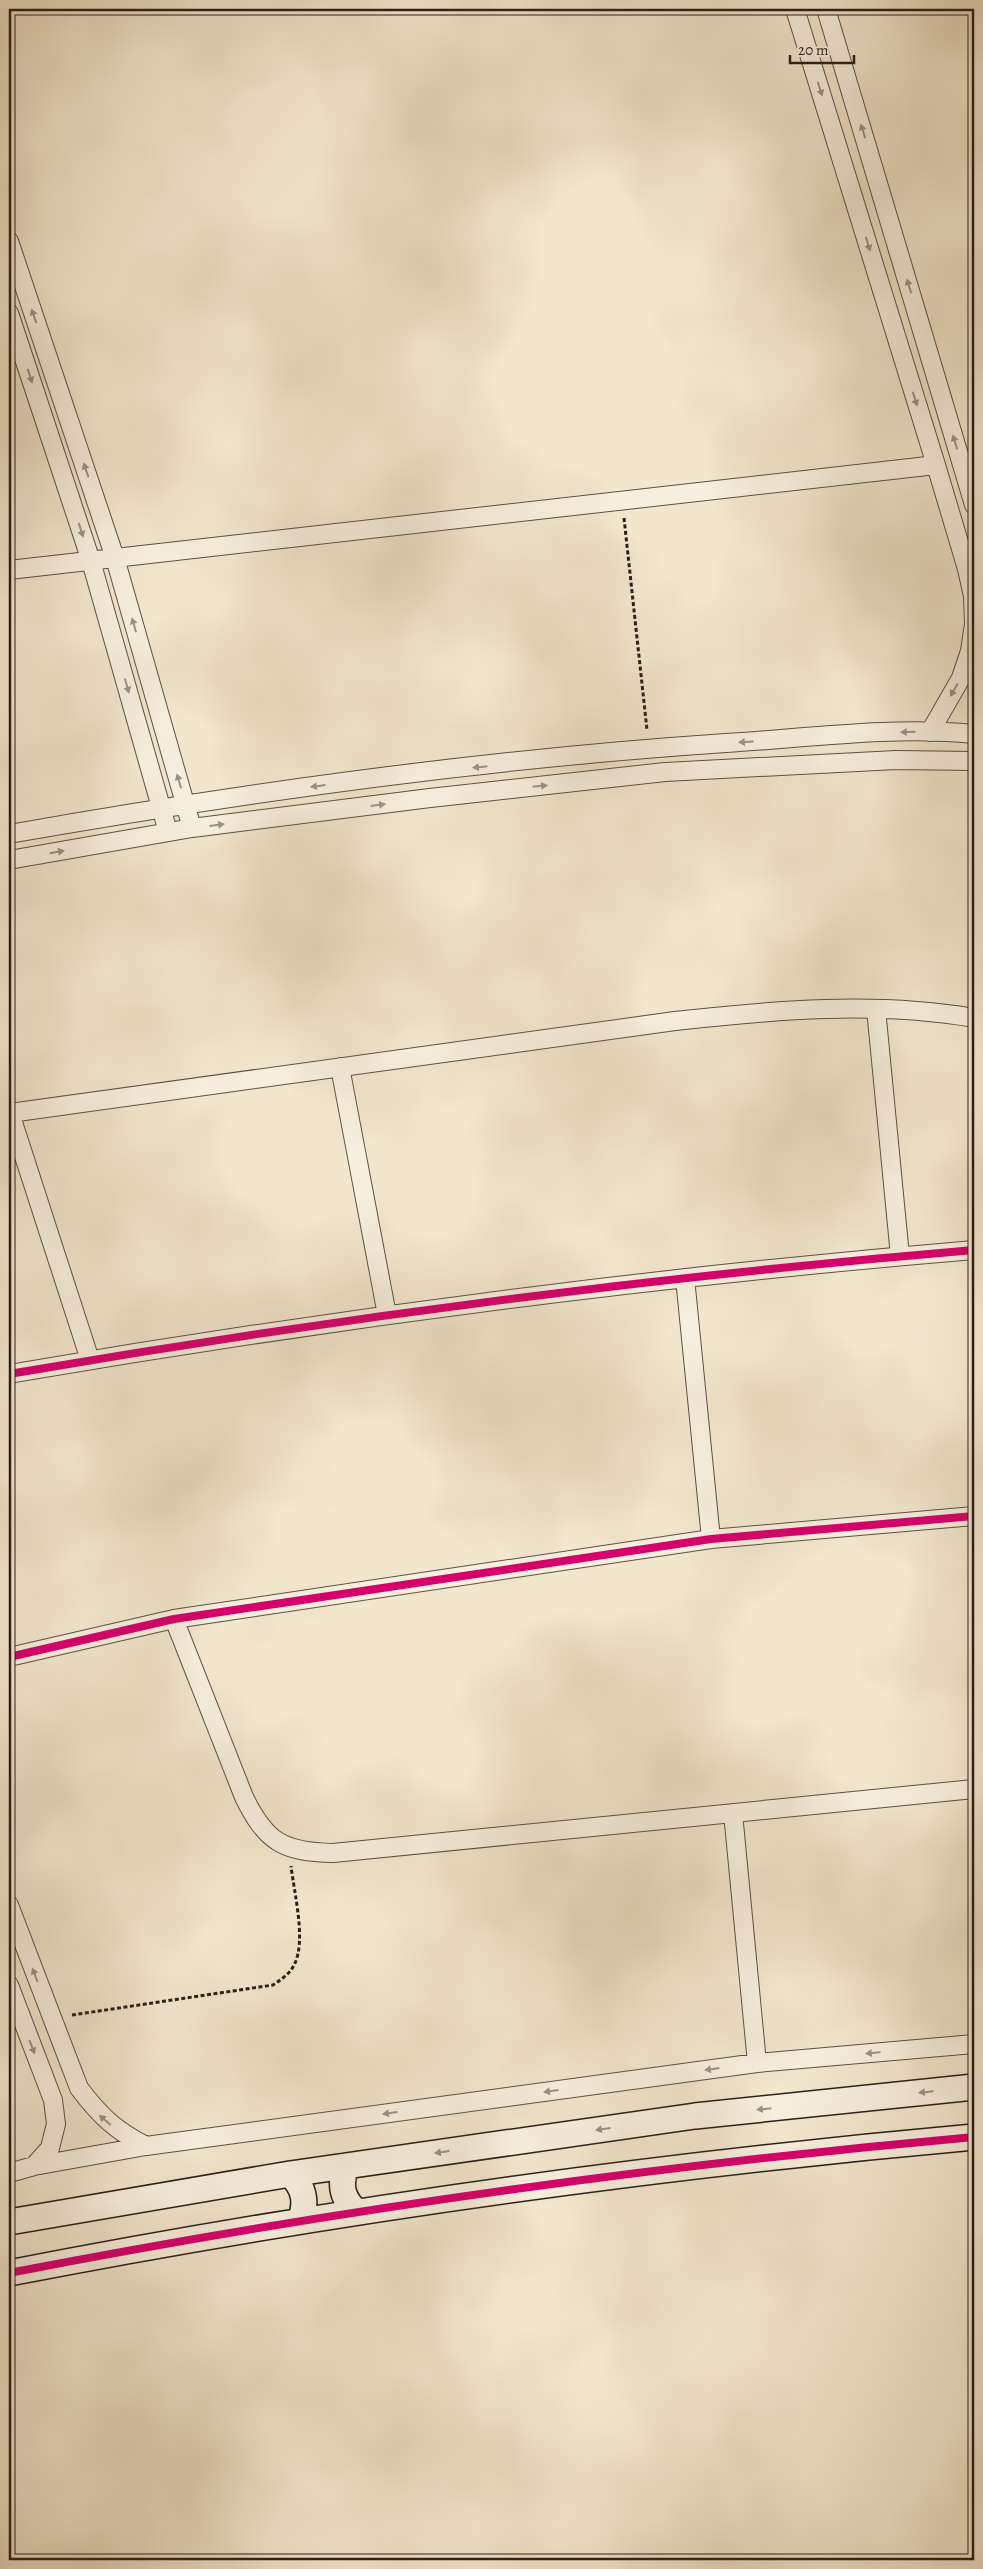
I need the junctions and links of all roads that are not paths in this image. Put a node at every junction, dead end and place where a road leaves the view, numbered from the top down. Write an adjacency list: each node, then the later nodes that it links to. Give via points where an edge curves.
1 (795, 9): 5 (street, one-way to 5)
2 (826, 9): 6 (street, one-way to 2)
3 (9, 241): 7 (street, one-way to 3)
4 (9, 313): 8 (street, one-way to 8)
5 (936, 465): 7 (street); 10 (street, via 973,596)
6 (974, 506)
7 (115, 558): 8 (street); 14 (street, one-way to 7)
8 (92, 561): 9 (street); 15 (street, one-way to 15)
9 (9, 570)
10 (972, 652): 11 (street, one-way to 11)
11 (930, 732): 12 (street); 14 (street, one-way to 14, via 648,748)
12 (974, 734)
13 (974, 761): 16 (street, one-way to 13, via 665,772 896,760)
14 (185, 803): 15 (street); 16 (street)
15 (162, 807): 17 (street); 18 (street)
16 (192, 828): 17 (street)
17 (168, 832): 19 (street, one-way to 17)
18 (9, 834)
19 (9, 860)
20 (876, 1009): 21 (street); 22 (street, via 753,1012); 25 (street)
21 (974, 1018)
22 (340, 1067): 23 (street); 27 (street)
23 (9, 1111): 28 (street)
24 (974, 1250): 25 (street)
25 (900, 1256): 26 (street)
26 (685, 1278): 27 (street); 31 (street)
27 (387, 1315): 28 (street)
28 (90, 1360): 29 (street)
29 (9, 1374)
30 (974, 1516): 31 (street)
31 (711, 1538): 32 (street)
32 (174, 1619): 33 (street); 35 (street, via 252,1814 257,1823 288,1848 304,1852 333,1852)
33 (9, 1657)
34 (974, 1789): 35 (street)
35 (733, 1813): 39 (street)
36 (9, 1905): 42 (street, one-way to 36, via 120,2132 97,2112 80,2088)
37 (9, 1985): 43 (street, one-way to 43, via 53,2100 56,2124 50,2148)
38 (974, 2044): 39 (street, one-way to 39)
39 (757, 2063): 42 (street, one-way to 42)
40 (974, 2087): 44 (street, one-way to 44, via 695,2116)
41 (974, 2137): 47 (street, via 799,2153 474,2193)
42 (146, 2146): 43 (street)
43 (34, 2166): 45 (street)
44 (346, 2166): 46 (street); 47 (street, via 341,2186 344,2196)
45 (9, 2173)
46 (290, 2174): 48 (street, via 298,2182 305,2201); 49 (street)
47 (357, 2212): 48 (street)
48 (300, 2221): 50 (street, via 151,2245)
49 (9, 2222)
50 (9, 2273)

